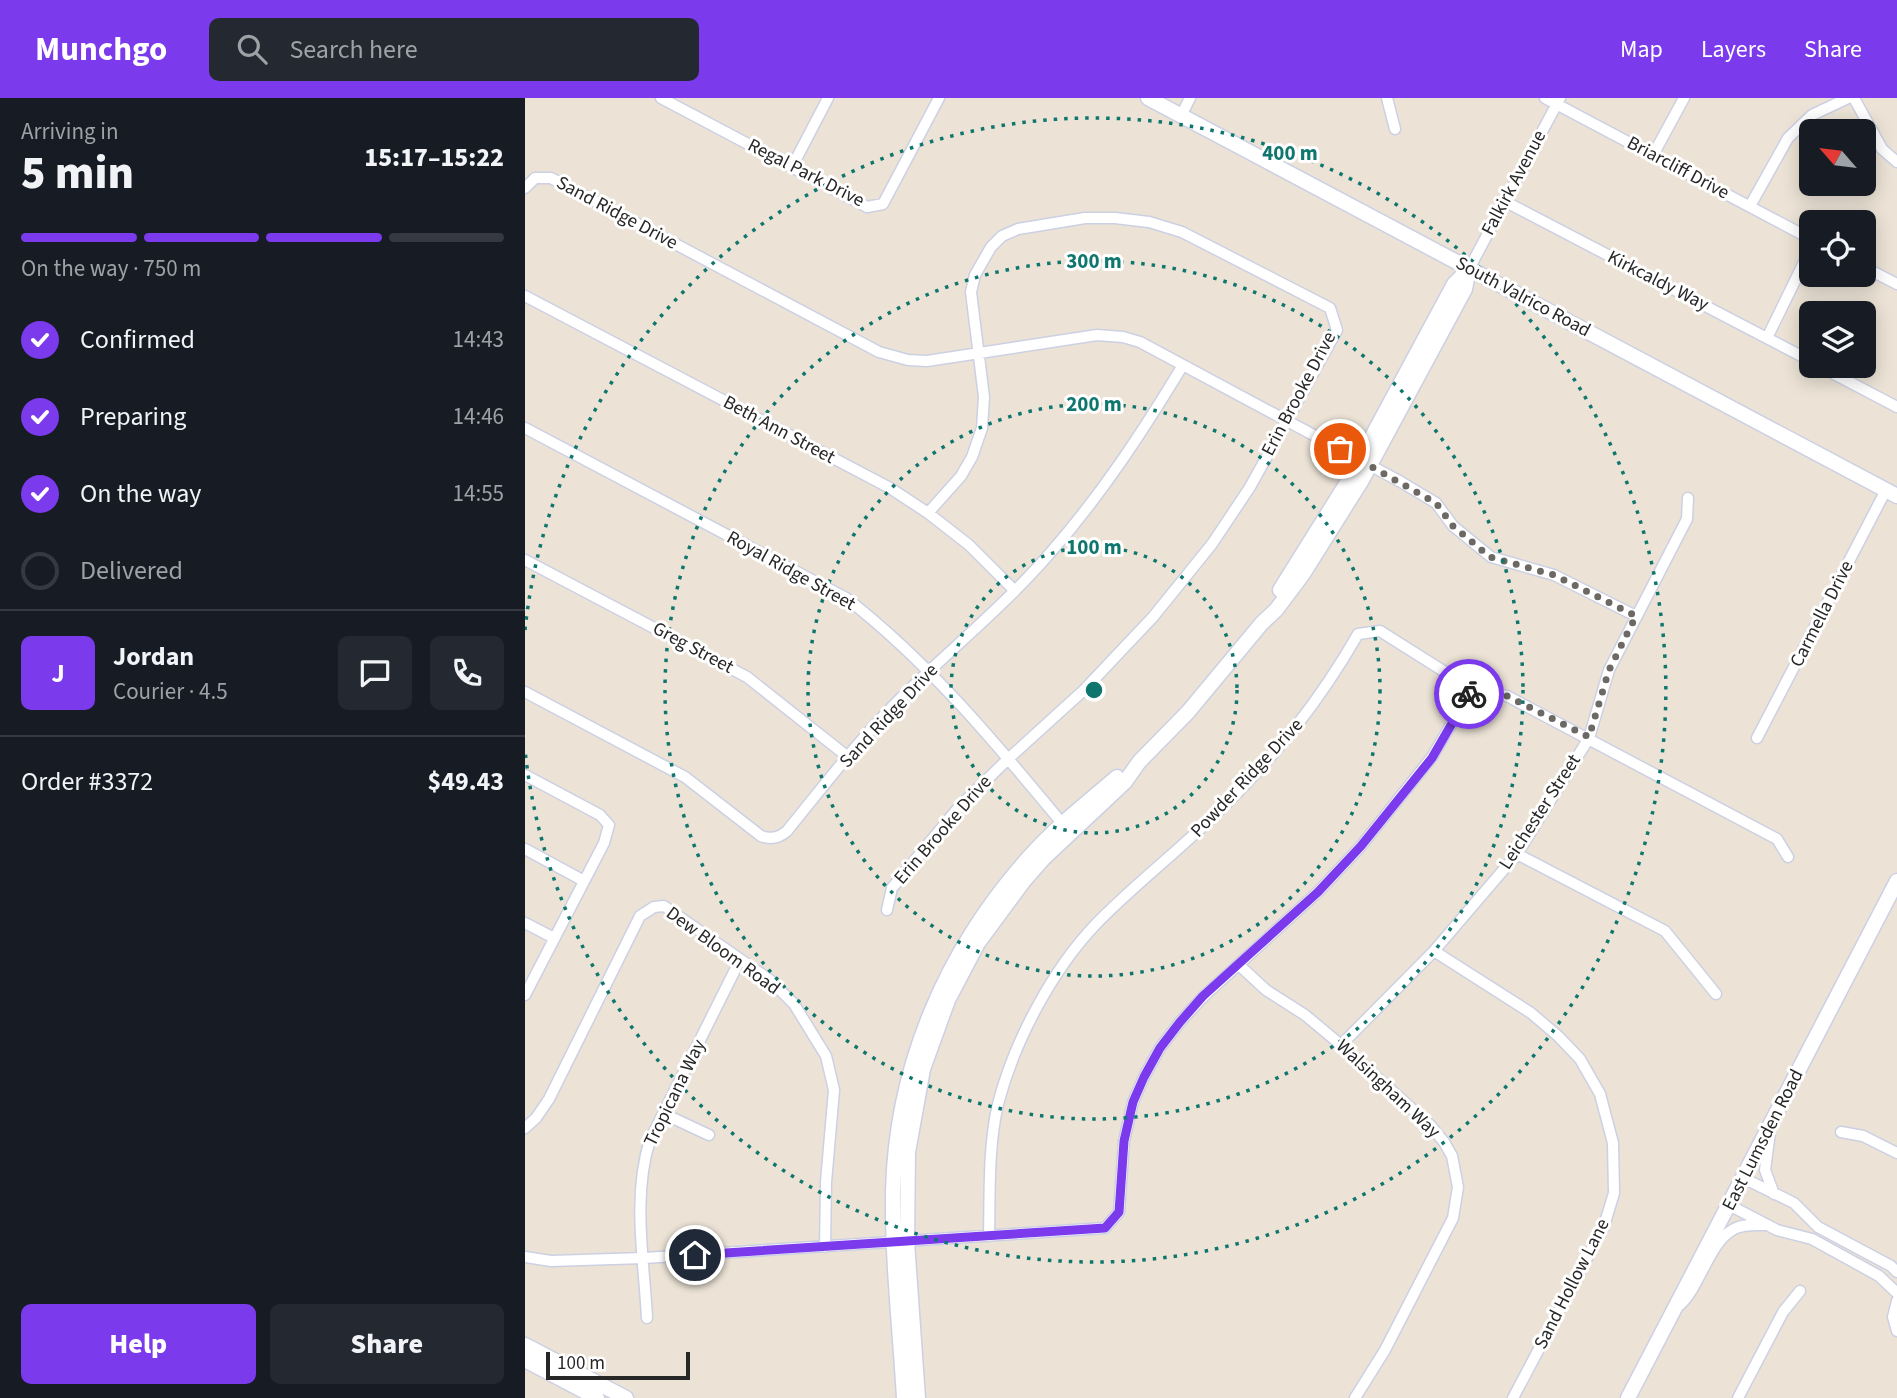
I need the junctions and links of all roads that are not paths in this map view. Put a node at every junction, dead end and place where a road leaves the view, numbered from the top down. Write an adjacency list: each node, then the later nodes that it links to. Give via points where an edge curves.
1 (661, 98): 16 (street, Regal Park Drive)
2 (828, 98): 16 (street)
3 (939, 98): 16 (street, Regal Park Drive, via 883,204 867,207)
4 (1148, 98): 12 (street, South Valrico Road)
5 (1190, 98): 12 (street)
6 (1387, 98): 13 (street)
7 (1545, 98): 11 (street, Briarcliff Drive)
8 (1684, 98): 14 (street)
9 (1848, 98): 19 (street, via 1812,115 1788,138)
10 (1854, 98): 15 (street, via 1882,149)
11 (1558, 101): 14 (street, Briarcliff Drive); 18 (street, Falkirk Avenue)
12 (1181, 116): 21 (street, South Valrico Road)
13 (1395, 129)
14 (1653, 155): 19 (street, Briarcliff Drive)
15 (1897, 162)
16 (792, 167)
17 (525, 188): 27 (street, Sand Ridge Drive, via 535,178 551,178 885,354 921,361)
18 (1504, 201): 21 (street, Falkirk Avenue); 26 (street, Kirkcaldy Way)
19 (1750, 206): 20 (street, Briarcliff Drive)
20 (1799, 233)
21 (1469, 269): 34 (street, via 1454,284); 35 (street, South Valrico Road)
22 (1799, 273): 26 (street)
23 (1876, 273): 24 (street)
24 (1897, 284)
25 (525, 296): 37 (street, Beth Ann Street, via 890,488)
26 (1767, 338): 28 (street, Kirkcaldy Way)
27 (978, 354): 29 (street, Sand Ridge Drive, via 1097,335 1140,342); 32 (street, Erin Brooke Drive, via 971,292 975,275 1002,236 1085,218 1149,222 1182,232 1330,308 1336,330); 37 (street, Erin Brooke Drive, via 984,397 982,428 961,476)
28 (1799, 355)
29 (1183, 365): 32 (street, Sand Ridge Drive); 39 (street, Sand Ridge Drive, via 1104,488)
30 (1842, 378): 31 (street)
31 (1897, 407)
32 (1287, 420): 34 (street, Sand Ridge Drive); 47 (street, Erin Brooke Drive, via 1212,544 1153,617 1084,691)
33 (525, 428): 41 (street, Royal Ridge Street, via 846,598)
34 (1365, 463): 40 (street, Sand Ridge Drive, via 1436,503 1453,526 1490,557 1554,575); 49 (street, via 1270,605 1262,624 1139,762 1119,775)
35 (1892, 493): 45 (street, Carmella Drive)
36 (1688, 498): 40 (street, Leichester Street, via 1687,519)
37 (928, 513): 39 (street, Beth Ann Street, via 969,545)
38 (525, 560): 46 (street, Greg Street, via 747,677)
39 (1015, 591): 41 (street, Sand Ridge Drive)
40 (1636, 616): 44 (street, Leichester Street, via 1609,670)
41 (929, 672): 46 (street, Sand Ridge Drive); 47 (street, Royal Ridge Street)
42 (1472, 689): 44 (street, Powder Ridge Drive, via 1507,696); 60 (street, via 1432,758 1395,806 1318,892); 74 (street, Powder Ridge Drive, via 1380,631 1358,634 1292,734 1221,810 1095,925 1054,977 1024,1032 998,1104 990,1167)
43 (525, 692): 46 (street, Sand Ridge Drive, via 685,777 766,838 783,834)
44 (1589, 737): 51 (street, Leichester Street); 52 (street, Powder Ridge Drive, via 1777,839)
45 (1757, 738)
46 (848, 757)
47 (1008, 759): 49 (street, Royal Ridge Street); 55 (street, Erin Brooke Drive, via 959,807 906,870 892,888)
48 (525, 775): 53 (street, via 608,822 608,835)
49 (1066, 828): 75 (street, via 1031,854 986,909 931,1010 911,1070 896,1145 893,1192)
50 (525, 849): 53 (street)
51 (1517, 854): 58 (street, Leichester Street); 61 (street, via 1665,931)
52 (1788, 857)
53 (584, 881): 57 (street)
54 (1897, 881): 65 (street, East Lumsden Road)
55 (887, 911)
56 (525, 923): 57 (street)
57 (554, 939): 62 (street)
58 (1434, 951): 63 (street, Leichester Street); 94 (street, Sand Hollow Lane, via 1531,1013 1580,1059 1600,1094 1612,1143 1614,1193 1604,1226)
59 (740, 960): 64 (street, Tropicana Way); 66 (street, Dew Bloom Road, via 669,909 659,906 644,913 549,1099); 76 (street, Dew Bloom Road, via 794,1004 827,1056 834,1090)
60 (1240, 965): 63 (street, Walsingham Way); 74 (street, via 1180,1022 1144,1077 1124,1141 1119,1212 1105,1228)
61 (1716, 994)
62 (525, 995)
63 (1341, 1045): 93 (street, Walsingham Way, via 1437,1133 1452,1156 1458,1187 1446,1233)
64 (664, 1114): 68 (street); 78 (street, Tropicana Way, via 642,1165)
65 (1772, 1121): 70 (street, East Lumsden Road); 71 (street, via 1765,1170)
66 (525, 1128)
67 (1840, 1132): 69 (street, via 1863,1136)
68 (709, 1135)
69 (1897, 1153)
70 (1743, 1178): 71 (street); 72 (street, East Lumsden Road)
71 (1774, 1194): 79 (street, via 1794,1203 1818,1227)
72 (1729, 1205): 73 (street); 83 (street, East Lumsden Road)
73 (1768, 1225): 81 (street, via 1812,1239 1879,1276); 83 (street, via 1741,1227 1725,1236 1691,1295)
74 (989, 1236): 75 (street)
75 (901, 1243): 76 (street); 87 (street)
76 (825, 1247): 78 (street)
77 (525, 1256): 78 (street, via 551,1261)
78 (644, 1258): 84 (street, Tropicana Way)
79 (1897, 1272)
80 (1800, 1291): 96 (street, via 1783,1312)
81 (1897, 1293)
82 (1897, 1301): 85 (street, via 1893,1317)
83 (1673, 1312): 95 (street, East Lumsden Road)
84 (647, 1318)
85 (1897, 1331)
86 (525, 1345): 90 (street)
87 (908, 1350): 91 (street); 92 (street)
88 (525, 1360): 89 (street)
89 (597, 1398)
90 (626, 1398)
91 (904, 1398)
92 (918, 1398)
93 (1355, 1398)
94 (1513, 1398)
95 (1627, 1398)
96 (1738, 1398)

